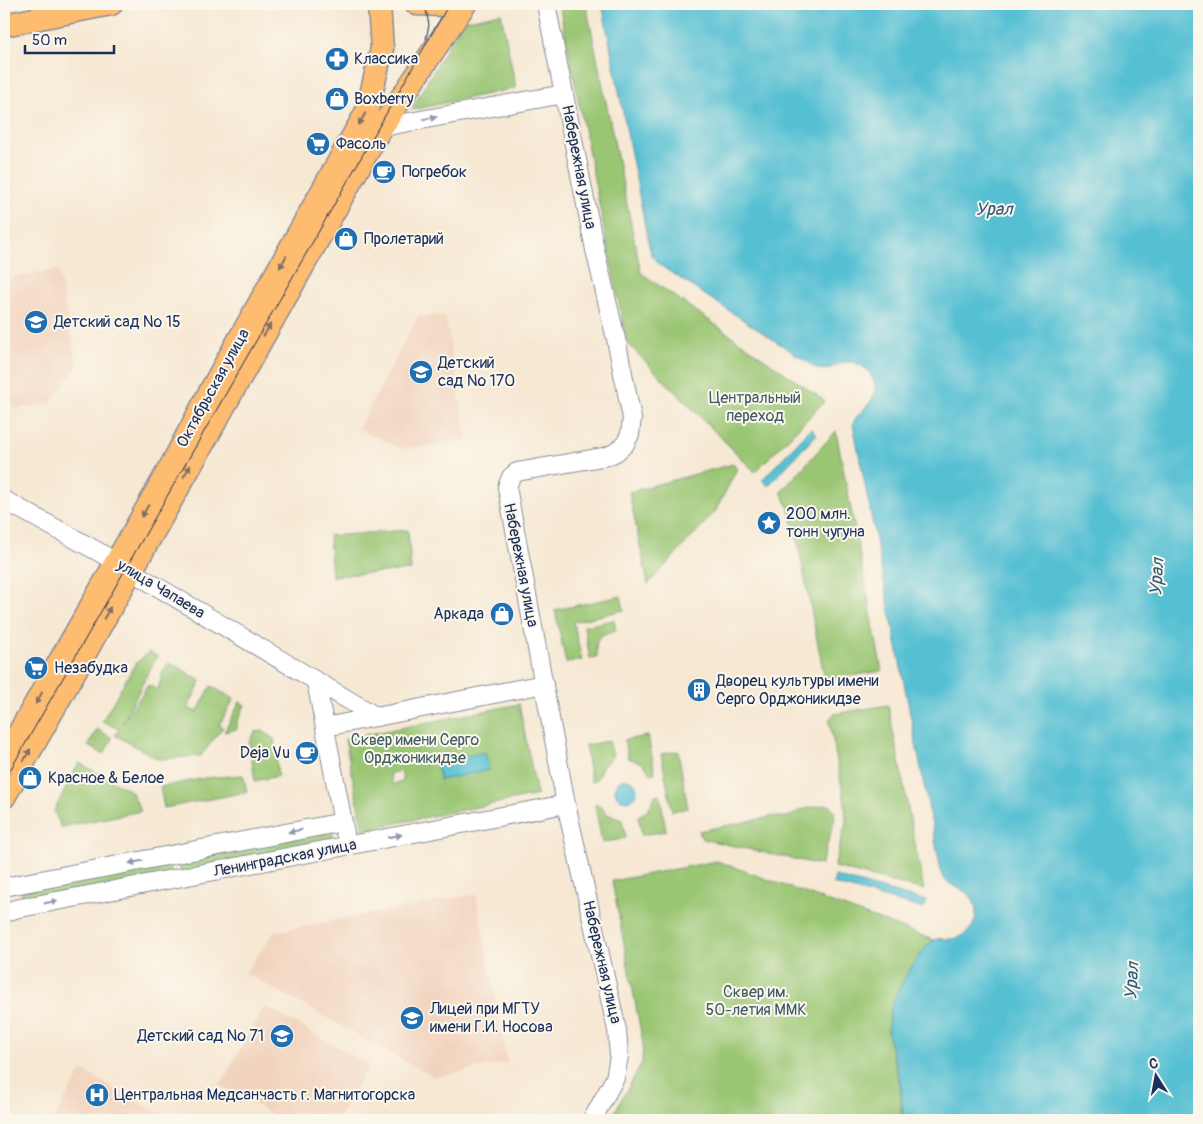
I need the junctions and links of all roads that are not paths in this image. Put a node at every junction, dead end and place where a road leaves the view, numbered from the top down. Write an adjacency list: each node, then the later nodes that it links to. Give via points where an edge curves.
1 (111, 4): 7 (main road)
2 (379, 4): 11 (main road, Октябрьская улица, one-way to 11, via 382,49 367,110 212,388)
3 (417, 4): 4 (main road)
4 (450, 4)
5 (465, 4): 9 (main road, Октябрьская улица)
6 (546, 4): 8 (street, Набережная улица)
7 (4, 24)
8 (564, 94): 9 (street, one-way to 8); 13 (street, Набережная улица, via 632,425 625,444 608,456 517,472 508,482 507,494)
9 (382, 127): 11 (main road, Октябрьская улица, one-way to 9)
10 (4, 500): 11 (street, улица Чапаева)
11 (123, 567): 12 (street, улица Чапаева); 16 (main road, Октябрьская улица, one-way to 16); 17 (main road, Октябрьская улица, one-way to 11)
12 (316, 681): 14 (street, улица Чапаева); 15 (street)
13 (544, 684): 14 (street); 18 (street, Набережная улица)
14 (377, 717): 15 (street)
15 (325, 727): 19 (street)
16 (4, 759)
17 (4, 797)
18 (566, 804): 20 (street, Ленинградская улица, one-way to 18); 23 (street, Набережная улица, via 617,1030 619,1056 615,1078)
19 (343, 822): 20 (street); 21 (street, Ленинградская улица, one-way to 21)
20 (348, 846): 22 (street, Ленинградская улица, one-way to 20)
21 (4, 887)
22 (4, 913)
23 (592, 1120)

